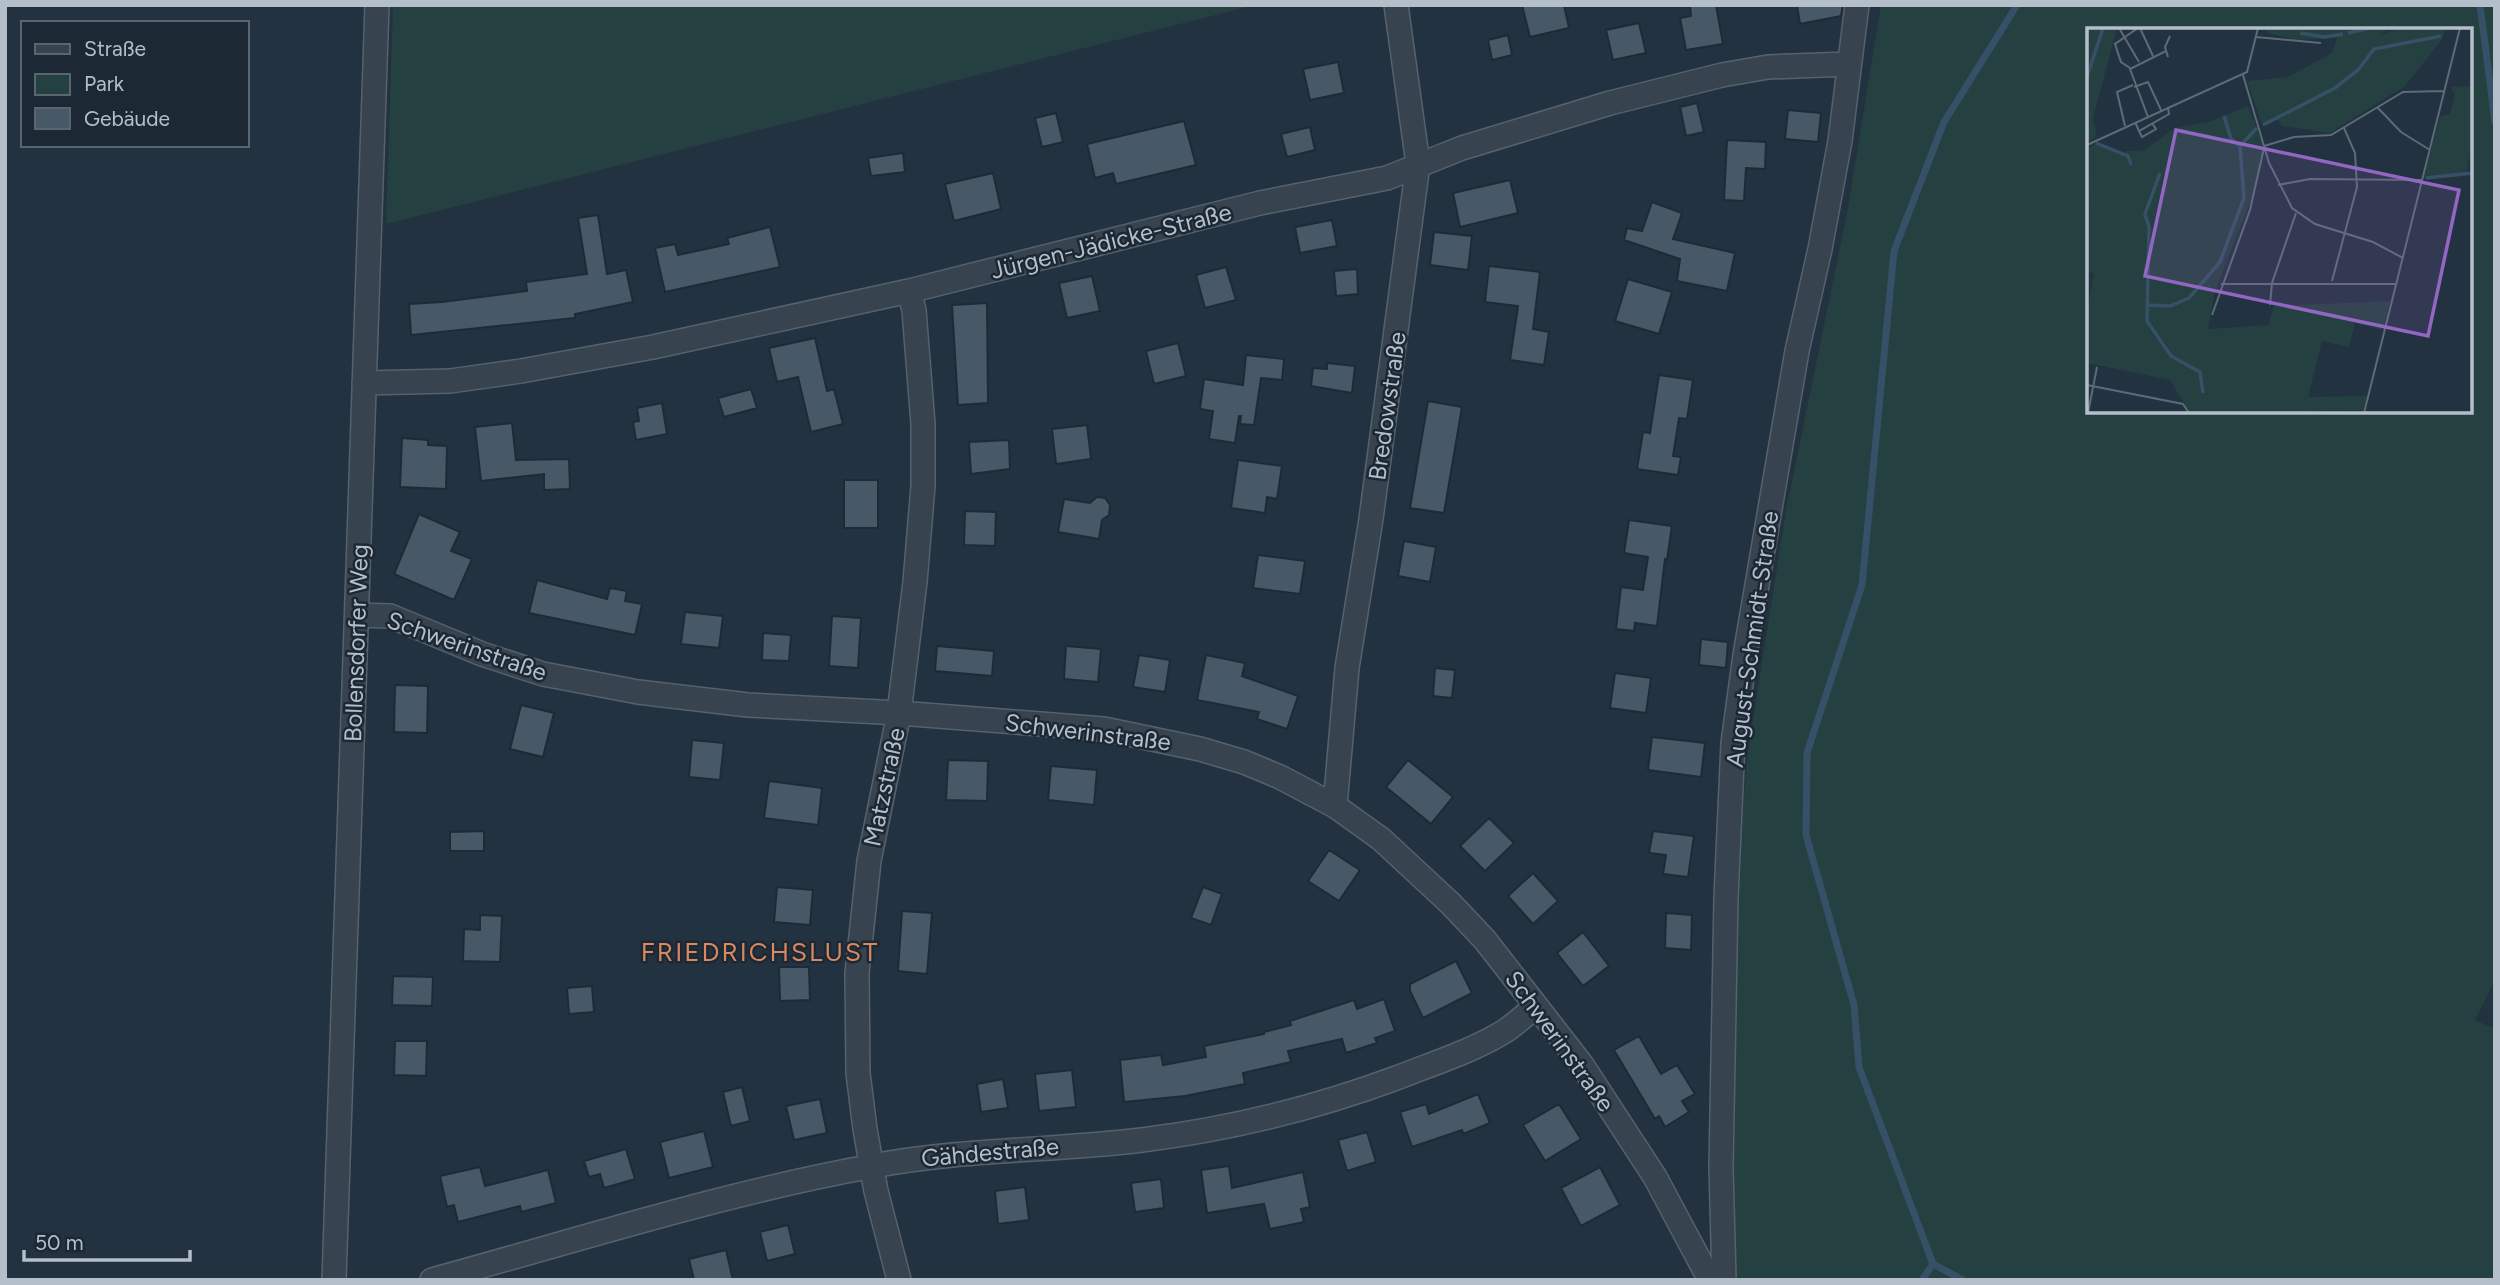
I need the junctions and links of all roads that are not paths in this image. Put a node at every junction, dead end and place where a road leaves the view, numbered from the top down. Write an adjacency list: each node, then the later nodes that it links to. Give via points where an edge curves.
1 (377, 5): 7 (street, Bollensdorfer Weg)
2 (1396, 5): 5 (street, Bredowstraße)
3 (1857, 5): 4 (street, August-Schmidt-Straße)
4 (1849, 64): 5 (street, Jürgen-Jädicke-Straße, via 1768,67 1722,75 1610,103); 17 (street, August-Schmidt-Straße, via 1840,141 1797,351 1733,743 1720,1168)
5 (1418, 164): 6 (street, Jürgen-Jädicke-Straße, via 1387,177 1261,203); 10 (street, Bredowstraße, via 1347,668)
6 (909, 291): 7 (street, Jürgen-Jädicke-Straße, via 521,372 450,381); 9 (street, Matzstraße, via 923,424 923,486)
7 (364, 383): 8 (street, Bollensdorfer Weg)
8 (357, 615): 9 (street, Schwerinstraße, via 390,616 543,674 638,692 748,705); 13 (street, Bollensdorfer Weg)
9 (899, 713): 10 (street, Schwerinstraße, via 1092,728 1156,739 1244,762); 12 (street, Matzstraße, via 869,861 857,974 858,1073)
10 (1335, 806): 11 (street, Schwerinstraße, via 1381,839 1451,904)
11 (1536, 1006): 12 (street, Gähdestraße, via 1506,1031 1470,1048 1277,1116 1140,1140 981,1151); 16 (street, Schwerinstraße, via 1582,1065 1655,1177)
12 (872, 1166): 14 (street, Gähdestraße, via 747,1194); 15 (street, Matzstraße)
13 (334, 1280)
14 (432, 1280)
15 (899, 1280)
16 (1710, 1280)
17 (1724, 1280)

